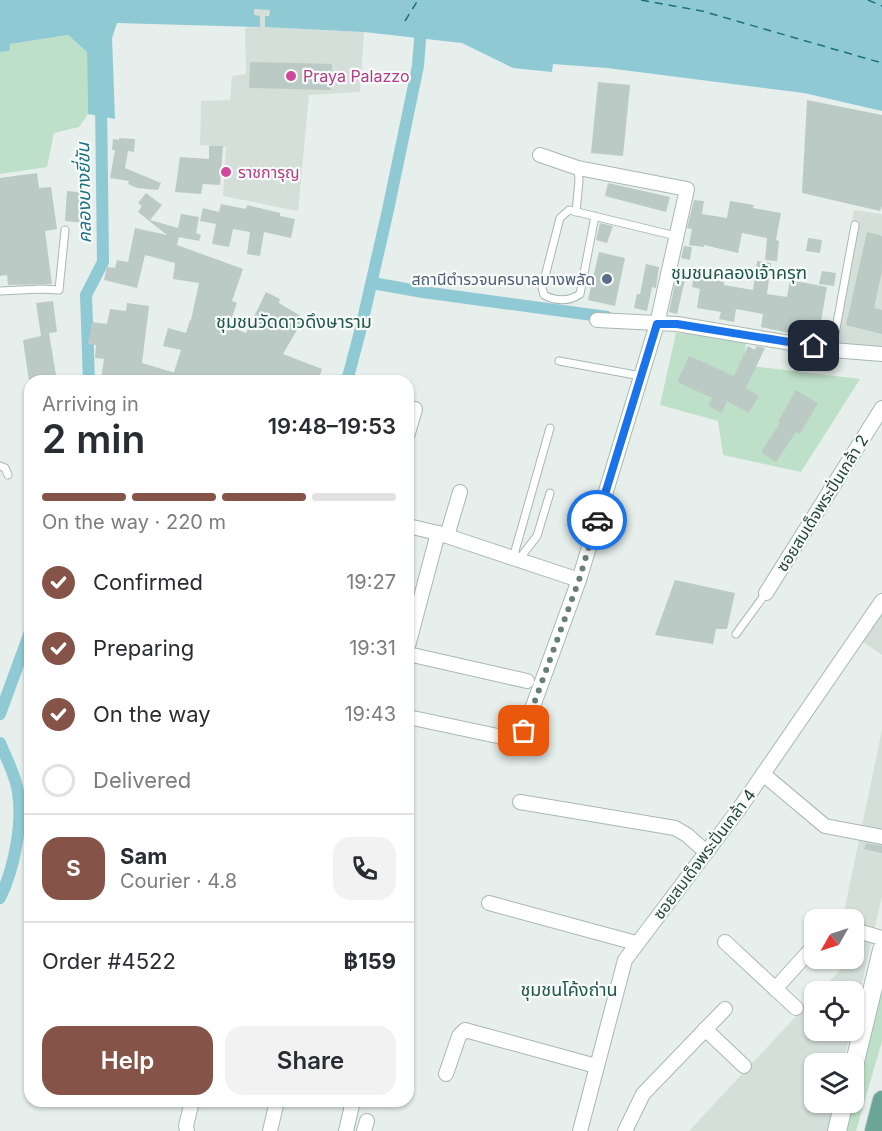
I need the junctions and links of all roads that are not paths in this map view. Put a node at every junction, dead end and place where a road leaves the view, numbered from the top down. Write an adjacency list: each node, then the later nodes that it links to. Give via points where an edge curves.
1 (540, 155): 2 (street)
2 (578, 168): 3 (lane); 7 (street, via 687,189)
3 (576, 212): 4 (lane); 4 (lane, via 569,210 560,218 542,288 544,296 551,299 569,299 580,294)
4 (595, 216): 7 (lane)
5 (855, 225): 11 (lane)
6 (65, 230): 8 (lane, via 59,290)
7 (676, 236): 10 (street)
8 (0, 291)
9 (597, 320): 10 (street)
10 (657, 324): 11 (street); 14 (street)
11 (831, 350): 12 (street)
12 (882, 354)
13 (559, 362): 14 (lane)
14 (641, 376): 26 (street)
15 (415, 409): 16 (street)
16 (414, 412)
17 (881, 412): 27 (street, ซอยสมเด็จพระปิ่นเกล้า 2)
18 (550, 428): 25 (lane)
19 (0, 466): 20 (lane, via 8,475)
20 (0, 473)
21 (460, 492): 24 (street)
22 (550, 493): 25 (lane, via 537,536)
23 (414, 528): 24 (street)
24 (443, 535): 25 (street); 29 (street)
25 (517, 559): 26 (street)
26 (579, 580): 34 (street)
27 (766, 593): 30 (lane)
28 (882, 601): 36 (street, ซอยสมเด็จพระปิ่นเกล้า 4)
29 (414, 627)
30 (736, 634)
31 (414, 655): 32 (street)
32 (527, 681)
33 (414, 718): 35 (street)
34 (524, 731)
35 (512, 739)
36 (763, 774): 38 (street, via 825,826); 39 (street, ซอยสมเด็จพระปิ่นเกล้า 4)
37 (520, 802): 39 (street, via 675,828)
38 (882, 837)
39 (706, 852): 44 (street, ซอยสมเด็จพระปิ่นเกล้า 4)
40 (489, 903): 44 (street)
41 (864, 933): 42 (street)
42 (882, 938)
43 (725, 942): 47 (street)
44 (636, 943): 52 (street, ซอยสมเด็จพระปิ่นเกล้า 4, via 625,960)
45 (882, 950): 51 (main road)
46 (804, 957): 47 (street)
47 (775, 989): 48 (street)
48 (796, 1008)
49 (725, 1009): 50 (street)
50 (705, 1029): 53 (street); 65 (street, via 643,1094)
51 (857, 1053)
52 (596, 1066): 54 (street, via 465,1030 459,1035); 60 (street, ซอยสมเด็จพระปิ่นเกล้า 4)
53 (744, 1066)
54 (446, 1074)
55 (882, 1100): 67 (main road)
56 (191, 1107): 61 (street)
57 (276, 1107): 62 (street)
58 (352, 1107): 63 (street)
59 (841, 1113): 66 (main road)
60 (580, 1129): 64 (street)
61 (187, 1131)
62 (270, 1131)
63 (346, 1131)
64 (595, 1131)
65 (625, 1131)
66 (837, 1131)
67 (874, 1131)

